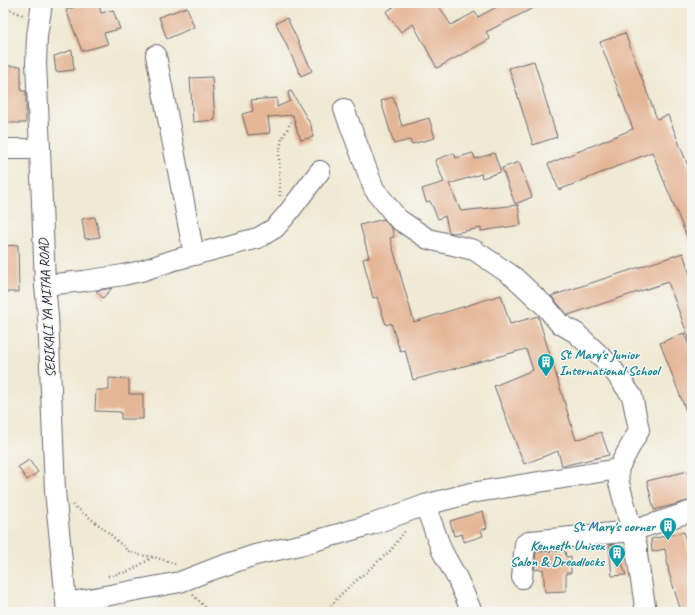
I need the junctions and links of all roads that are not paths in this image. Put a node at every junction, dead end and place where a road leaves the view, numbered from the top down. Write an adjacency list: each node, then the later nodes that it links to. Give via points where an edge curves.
1 (40, 12): 5 (street, SERIKALI YA MITAA ROAD, via 36,64)
2 (156, 55): 7 (street)
3 (344, 109): 9 (street, via 374,189 398,219 428,239 474,250 514,277 559,323 576,333 609,364 632,396 639,430)
4 (3, 149): 5 (street)
5 (40, 149): 8 (street, SERIKALI YA MITAA ROAD)
6 (320, 170): 7 (street, via 275,228 258,238)
7 (194, 255): 8 (street, via 123,275)
8 (45, 285): 14 (street, SERIKALI YA MITAA ROAD, via 55,491)
9 (618, 469): 10 (street, via 471,492); 12 (street, via 619,483)
10 (425, 506): 14 (street, via 304,544 255,555 211,570 180,574); 15 (street, via 442,551)
11 (692, 511): 12 (street)
12 (632, 531): 13 (street, via 531,541 525,544); 16 (street, via 637,548)
13 (522, 578)
14 (67, 608)
15 (472, 612)
16 (646, 612)

